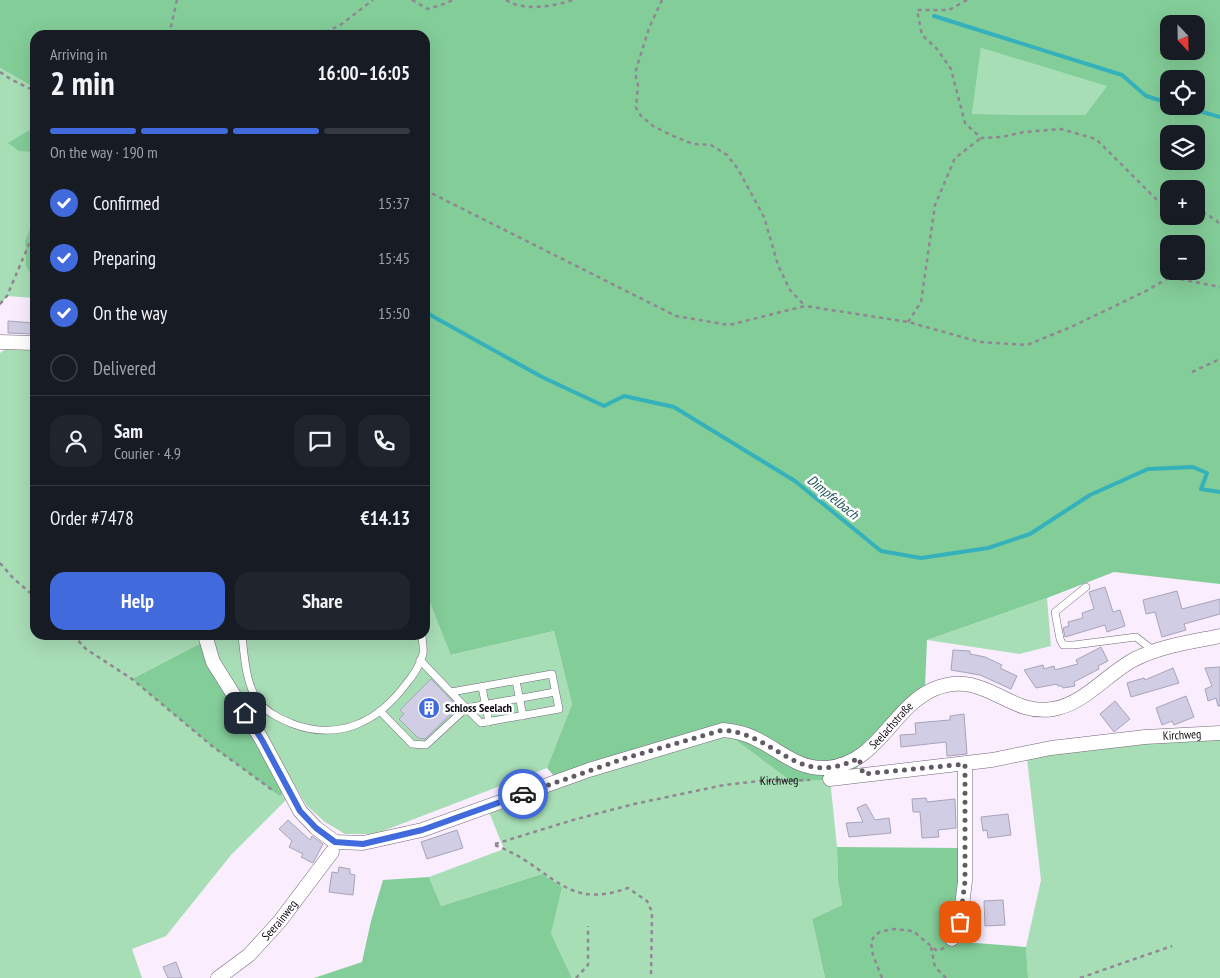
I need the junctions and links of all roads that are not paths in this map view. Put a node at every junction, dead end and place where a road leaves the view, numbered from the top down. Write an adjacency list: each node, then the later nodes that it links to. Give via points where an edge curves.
1 (0, 342): 2 (street)
2 (30, 343)
3 (1086, 587): 8 (lane, via 1055,612 1063,645 1136,638)
4 (1220, 636): 8 (street, Seelachstraße)
5 (207, 640): 21 (street, Seelachstraße, via 213,662 262,740 300,811 335,842 363,844 422,830 589,770 723,730 753,737 807,766 834,767)
6 (243, 640): 17 (lane, via 245,663 258,701 284,721 307,729 329,731 355,726)
7 (422, 640): 9 (lane)
8 (1154, 651): 21 (street, Seelachstraße, via 1123,666 1072,703 1054,709 1024,708 973,685 954,684 934,690 916,701)
9 (420, 660): 12 (lane); 17 (lane, via 399,694)
10 (516, 680): 11 (lane); 13 (lane, via 552,674); 14 (lane)
11 (482, 687): 12 (lane); 15 (lane)
12 (451, 692): 16 (lane)
13 (556, 692): 14 (lane); 18 (lane, via 559,709)
14 (520, 698): 15 (lane); 18 (lane)
15 (486, 705): 16 (lane); 19 (lane)
16 (466, 708): 17 (lane, via 426,746 412,744); 19 (lane, via 481,724)
17 (380, 711)
18 (523, 716): 19 (lane)
19 (489, 722)
20 (1220, 733): 22 (street, Kirchweg, via 1145,737 1051,748)
21 (859, 758): 23 (lane)
22 (965, 764): 23 (street, Kirchweg); 26 (street, via 965,881 960,922)
23 (863, 774): 24 (street, Kirchweg)
24 (830, 779)
25 (332, 852): 27 (street, Seerainweg, via 280,921 248,955)
26 (952, 939)
27 (218, 978)

